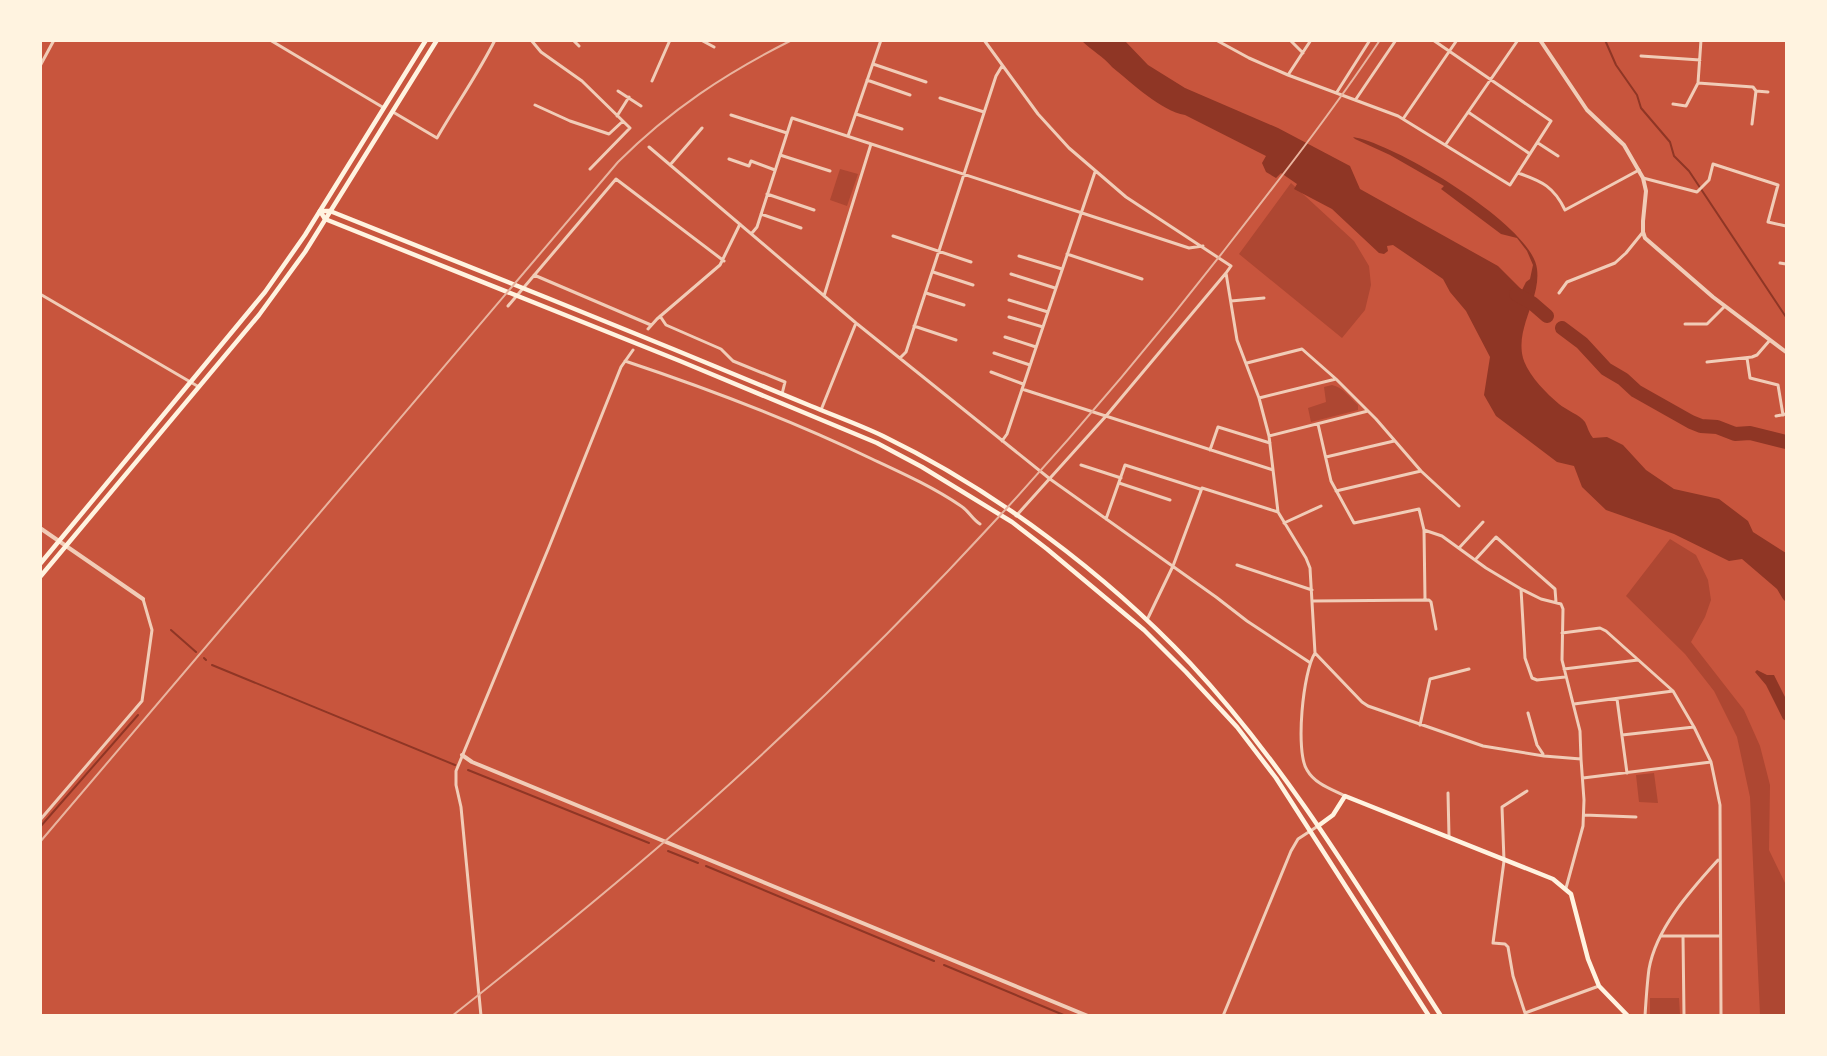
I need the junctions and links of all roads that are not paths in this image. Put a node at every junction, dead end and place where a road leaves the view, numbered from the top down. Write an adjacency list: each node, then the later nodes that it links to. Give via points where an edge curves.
1 (54, 40): 29 (street)
2 (270, 40): 48 (street)
3 (426, 40): 48 (main road)
4 (437, 40): 49 (main road)
5 (495, 40): 49 (street, via 437,138)
6 (531, 40): 54 (street, via 541,52 582,81)
7 (573, 40): 22 (street)
8 (670, 40): 34 (street)
9 (701, 40): 23 (street)
10 (881, 40): 28 (street)
11 (984, 40): 30 (street)
12 (1216, 40): 31 (street)
13 (1290, 40): 25 (street)
14 (1311, 40): 25 (street)
15 (1370, 40): 39 (street)
16 (1396, 40): 44 (street)
17 (1433, 40): 24 (street)
18 (1457, 40): 24 (street)
19 (1518, 40): 33 (street)
20 (1540, 40): 73 (street, via 1578,99 1624,145)
21 (1701, 40): 27 (street)
22 (579, 46)
23 (714, 47)
24 (1449, 52): 33 (street); 55 (street)
25 (1303, 53): 31 (street)
26 (1641, 56): 27 (street)
27 (1700, 60): 36 (street)
28 (873, 64): 32 (street); 35 (street)
29 (40, 66)
30 (1002, 66): 50 (street); 75 (street, via 1038,114)
31 (1288, 75): 39 (street)
32 (867, 80): 41 (street); 52 (street)
33 (1490, 80): 51 (street); 62 (street, via 1551,121)
34 (652, 81)
35 (926, 82)
36 (1698, 83): 38 (street, via 1753,87); 45 (street, via 1686,106)
37 (618, 91): 42 (street)
38 (1756, 91): 40 (street); 57 (street)
39 (1337, 92): 44 (street)
40 (1768, 92)
41 (910, 95)
42 (629, 98): 47 (street); 54 (street)
43 (940, 98): 50 (street)
44 (1356, 99): 55 (street)
45 (1673, 104)
46 (535, 105): 56 (street, via 609,134)
47 (641, 106)
48 (384, 108): 81 (main road)
49 (393, 112): 82 (main road)
50 (985, 112): 77 (street)
51 (1468, 112): 64 (street); 66 (street)
52 (856, 114): 59 (street); 61 (street)
53 (731, 115): 60 (street)
54 (617, 116): 56 (street)
55 (1402, 119): 64 (street)
56 (623, 121): 71 (street, via 630,128)
57 (1752, 124)
58 (702, 128): 70 (street)
59 (902, 129)
60 (787, 133): 61 (street, via 792,118); 67 (street)
61 (848, 136): 63 (street)
62 (1538, 143): 66 (street); 68 (street)
63 (871, 144): 77 (street); 111 (street)
64 (1446, 144): 76 (street, via 1510,185)
65 (649, 147): 70 (street)
66 (1530, 154): 76 (street)
67 (780, 155): 72 (street); 74 (street)
68 (1558, 156)
69 (729, 159): 72 (street)
70 (670, 165): 86 (street)
71 (590, 169)
72 (775, 170): 79 (street)
73 (1639, 170): 76 (street, via 1565,210 1557,193); 78 (street)
74 (830, 171)
75 (1095, 172): 83 (street); 92 (street, via 1126,197)
76 (1518, 173)
77 (965, 174): 83 (street); 93 (street)
78 (1643, 178): 87 (street, via 1697,192 1709,180 1713,164 1778,185 1768,222); 90 (street, via 1646,202)
79 (768, 194): 80 (street); 84 (street)
80 (814, 210)
81 (320, 211): 82 (main road); 85 (main road); 142 (main road, via 265,292)
82 (330, 211): 85 (main road); 146 (main road)
83 (1080, 213): 92 (street, via 1189,248); 94 (street)
84 (761, 214): 88 (street); 89 (street)
85 (326, 219): 144 (main road, via 258,315); 221 (main road, via 877,443 1012,522 1144,630 1186,672 1237,727)
86 (740, 224): 89 (street); 96 (street)
87 (1786, 226)
88 (801, 228)
89 (753, 231): 111 (street)
90 (1642, 232): 109 (street, via 1615,263 1567,282); 117 (street, via 1652,246)
91 (893, 236): 93 (street)
92 (1203, 246): 102 (street, via 1231,266)
93 (939, 251): 97 (street); 101 (street)
94 (1067, 254): 100 (street); 105 (street)
95 (1019, 256): 100 (street)
96 (724, 261): 104 (street, via 616,179); 119 (street)
97 (971, 262)
98 (1780, 263): 99 (street)
99 (1786, 264)
100 (1062, 269): 107 (street)
101 (933, 272): 106 (street); 108 (street)
102 (1226, 273): 114 (street); 151 (street)
103 (1011, 274): 107 (street)
104 (534, 275): 116 (street); 123 (street)
105 (1142, 279)
106 (973, 285)
107 (1056, 288): 118 (street)
108 (926, 293): 115 (street); 124 (street)
109 (1559, 293)
110 (40, 294): 142 (street)
111 (825, 294): 121 (street)
112 (1264, 298): 114 (street)
113 (1009, 300): 118 (street)
114 (1232, 301): 138 (street, via 1237,340)
115 (964, 305)
116 (508, 306)
117 (1724, 306): 122 (street, via 1707,324); 128 (street)
118 (1048, 312): 125 (street)
119 (660, 316): 123 (street); 146 (street, via 666,325 720,349 733,361 786,382)
120 (1009, 317): 125 (street)
121 (856, 323): 134 (street); 148 (street)
122 (1685, 324)
123 (652, 325): 126 (street)
124 (914, 327): 129 (street); 134 (street)
125 (1042, 327): 130 (street)
126 (648, 329)
127 (1005, 337): 130 (street)
128 (1771, 339): 132 (street); 135 (street, via 1757,355)
129 (956, 340)
130 (1036, 347): 139 (street)
131 (633, 350): 136 (street)
132 (1786, 352)
133 (994, 353): 139 (street)
134 (901, 358): 155 (street)
135 (1747, 358): 137 (street); 150 (street, via 1750,378 1779,385)
136 (625, 361): 176 (street, via 743,401 843,444 964,507); 208 (street)
137 (1707, 362)
138 (1246, 363): 141 (street, via 1302,348); 147 (street)
139 (1030, 365): 143 (street)
140 (991, 372): 143 (street)
141 (1336, 379): 147 (street); 149 (street)
142 (191, 382): 144 (street); 179 (main road)
143 (1024, 384): 145 (street)
144 (199, 387): 180 (main road)
145 (1022, 389): 151 (street); 155 (street)
146 (782, 394): 148 (main road)
147 (1259, 398): 154 (street)
148 (820, 410): 172 (main road, via 926,459)
149 (1368, 411): 153 (street); 156 (street)
150 (1785, 415): 152 (street)
151 (1107, 416): 158 (street); 164 (street)
152 (1776, 416)
153 (1318, 424): 154 (street); 159 (street)
154 (1269, 436): 157 (street)
155 (1004, 438): 164 (street)
156 (1394, 441): 159 (street); 162 (street)
157 (1270, 444): 158 (street, via 1218,427); 161 (street)
158 (1210, 450): 161 (street)
159 (1326, 457): 167 (street)
160 (1081, 465): 163 (street)
161 (1273, 470): 171 (street)
162 (1421, 471): 167 (street); 170 (street)
163 (1121, 478): 165 (street); 166 (street, via 1125,465)
164 (1050, 479): 172 (street); 173 (street)
165 (1119, 483): 168 (street); 173 (street)
166 (1201, 489): 171 (street); 185 (street)
167 (1336, 491): 178 (street, via 1354,523 1419,509)
168 (1170, 500)
169 (1321, 506): 175 (street)
170 (1459, 506)
171 (1278, 512): 175 (street)
172 (1016, 516): 193 (main road, via 1065,551)
173 (1107, 519): 185 (street)
174 (1483, 522): 181 (street)
175 (1284, 523): 188 (street, via 1306,558)
176 (980, 524)
177 (40, 528): 179 (street)
178 (1424, 530): 181 (street); 190 (street)
179 (60, 541): 180 (street); 183 (main road)
180 (67, 546): 186 (main road); 189 (street)
181 (1459, 548): 182 (street)
182 (1475, 560): 187 (street); 192 (street, via 1496,537 1555,589)
183 (40, 564)
184 (1237, 565): 188 (street)
185 (1173, 566): 193 (street); 196 (street, via 1247,621)
186 (40, 577)
187 (1521, 589): 192 (street); 200 (street, via 1525,658 1532,678)
188 (1312, 590): 191 (street)
189 (142, 599): 219 (street, via 152,630 142,701)
190 (1425, 599): 191 (street); 194 (street, via 1431,602)
191 (1313, 601): 196 (street)
192 (1556, 602): 195 (street, via 1563,609)
193 (1147, 620): 220 (main road, via 1243,723)
194 (1436, 629)
195 (1562, 633): 197 (street, via 1600,628); 199 (street)
196 (1312, 658): 205 (street, via 1368,706); 216 (street, via 1303,710 1302,758 1305,768 1320,784)
197 (1638, 660): 199 (street); 201 (street)
198 (1469, 669): 205 (street, via 1430,679)
199 (1564, 669): 200 (street)
200 (1565, 677): 203 (street)
201 (1673, 692): 202 (street); 206 (street)
202 (1617, 699): 203 (street); 207 (street)
203 (1574, 704): 210 (street)
204 (1528, 712): 209 (street)
205 (1420, 725): 209 (street, via 1483,746)
206 (1694, 726): 207 (street); 211 (street)
207 (1622, 735): 212 (street)
208 (462, 756): 231 (street, via 455,778); 232 (street)
209 (1544, 756): 210 (street)
210 (1581, 759): 213 (street)
211 (1710, 762): 212 (street); 223 (street, via 1720,805)
212 (1627, 773): 213 (street)
213 (1583, 778): 217 (street)
214 (1527, 791): 224 (street, via 1502,807)
215 (1448, 793): 222 (street)
216 (1344, 796): 220 (main road, via 1333,815); 222 (main road)
217 (1584, 815): 218 (street); 225 (street)
218 (1636, 817)
219 (40, 820)
220 (1318, 826): 221 (street); 235 (main road)
221 (1310, 831): 233 (street, via 1298,839 1291,851); 234 (main road)
222 (1449, 838): 224 (main road)
223 (1719, 859): 226 (street, via 1684,898); 228 (street)
224 (1504, 861): 225 (main road, via 1553,879); 230 (street, via 1492,943 1508,946)
225 (1566, 888): 229 (main road, via 1574,901)
226 (1661, 936): 227 (street); 237 (street, via 1649,968)
227 (1683, 936): 228 (street); 238 (street)
228 (1720, 936): 239 (street)
229 (1599, 986): 230 (street); 236 (main road)
230 (1524, 1014)
231 (481, 1016)
232 (1088, 1016)
233 (1222, 1016)
234 (1429, 1016)
235 (1441, 1016)
236 (1628, 1016)
237 (1645, 1016)
238 (1684, 1016)
239 (1721, 1016)

